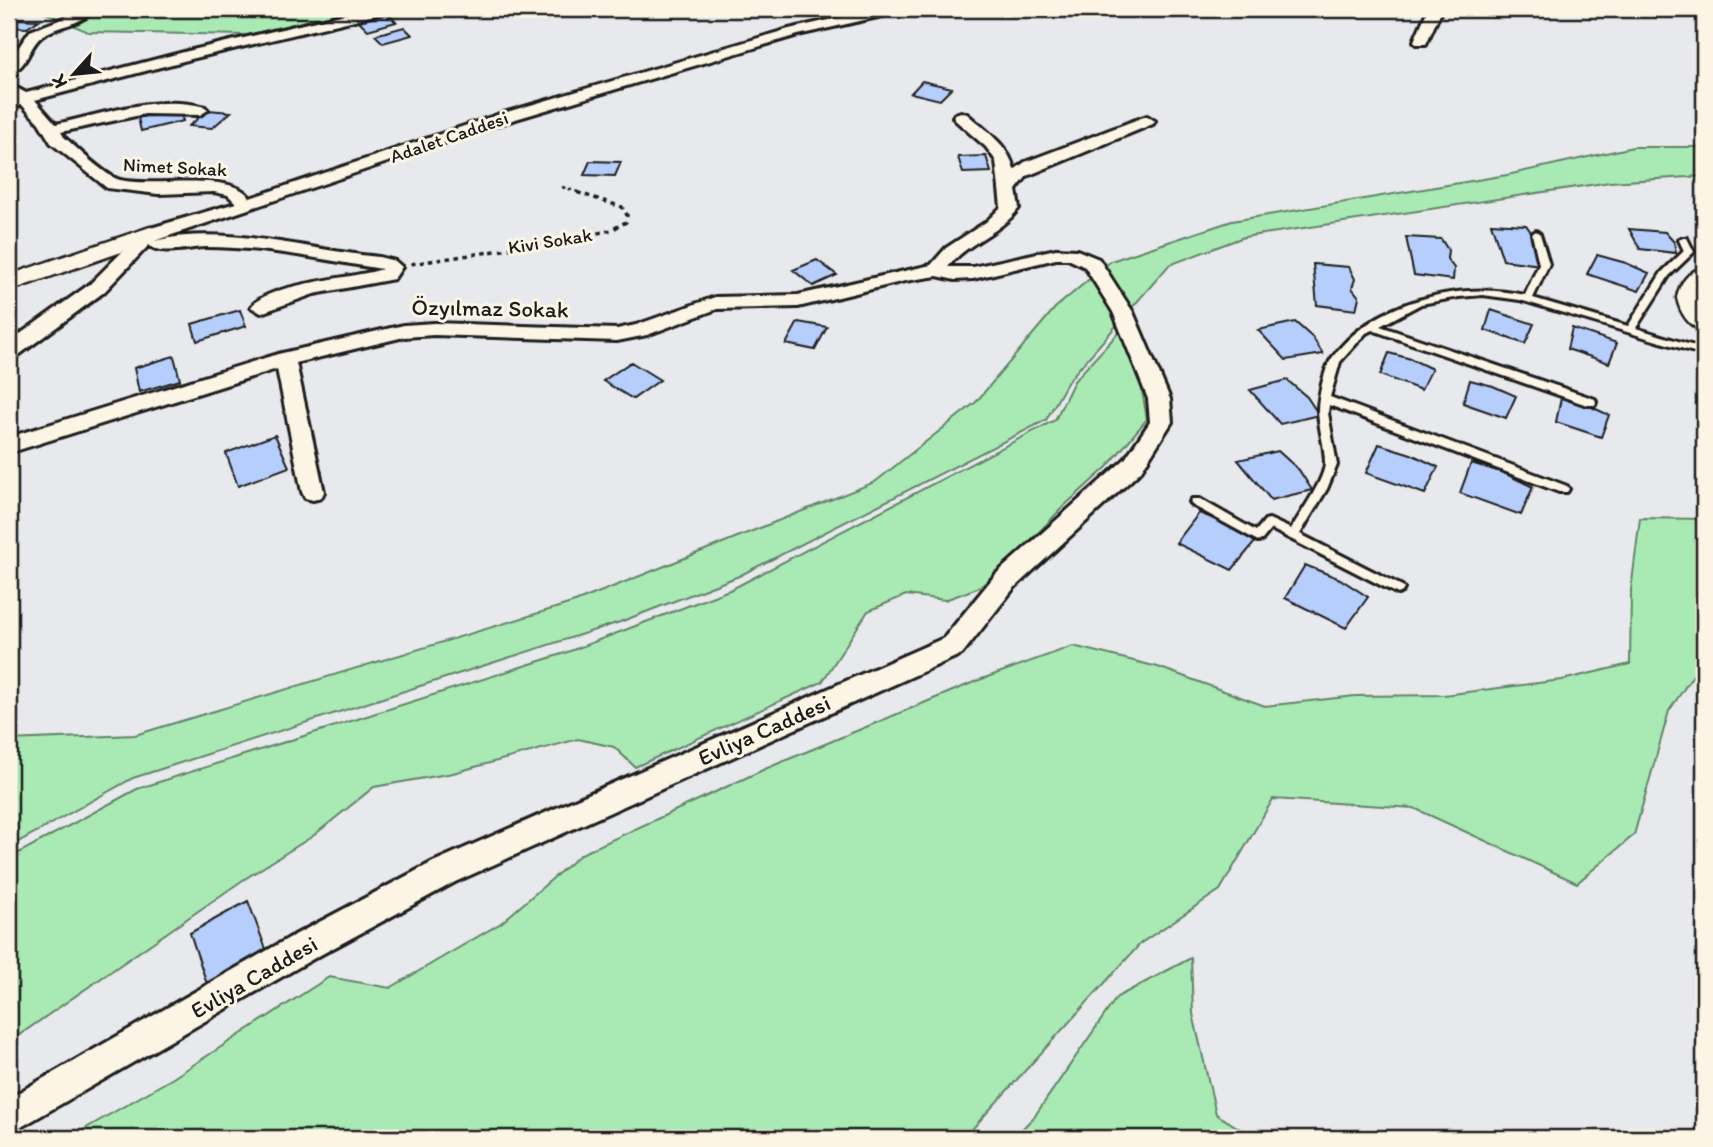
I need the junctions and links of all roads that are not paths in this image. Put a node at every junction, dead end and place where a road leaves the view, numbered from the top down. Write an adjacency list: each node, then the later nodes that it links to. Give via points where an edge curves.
1 (89, 9): 6 (street, via 35,34)
2 (383, 9): 8 (street)
3 (894, 9): 15 (street, Adalet Caddesi, via 794,32 503,118)
4 (1435, 9): 5 (street)
5 (1421, 41)
6 (9, 69)
7 (9, 87): 8 (street, Nimet Sokak)
8 (27, 99): 9 (street); 13 (street, Nimet Sokak)
9 (9, 103)
10 (200, 110): 13 (street, via 154,108)
11 (961, 117): 14 (street, via 1004,161)
12 (1147, 121): 14 (street, via 1031,166)
13 (53, 129): 15 (street, Nimet Sokak, via 57,140 113,184 158,189 214,187 240,195)
14 (1009, 188): 19 (street, via 1010,208 1003,219 943,258)
15 (246, 206): 18 (street, Adalet Caddesi)
16 (1536, 234): 22 (lane, via 1544,264)
17 (1684, 240): 26 (lane, via 1689,252 1665,274)
18 (142, 241): 21 (street, Adalet Caddesi); 23 (street, via 243,243 393,267 387,275 343,281); 27 (street, via 97,288)
19 (937, 270): 29 (street, Özyılmaz Sokak, via 799,301 715,303 617,335 404,331); 38 (street, Evliya Caddesi, via 973,273 1056,254 1071,254 1092,263 1123,312 1159,399 1161,422 1133,465 1005,581 953,646 444,872 300,949)
20 (1704, 275): 24 (street, via 1694,282 1689,295 1691,308)
21 (9, 284)
22 (1528, 299): 25 (lane, via 1483,292 1460,294 1418,302); 26 (lane)
23 (261, 307)
24 (1704, 323)
25 (1370, 326): 30 (lane, via 1335,361); 31 (lane)
26 (1631, 329): 28 (lane)
27 (9, 352)
28 (1704, 352)
29 (285, 359): 32 (street, Özyılmaz Sokak); 34 (street)
30 (1324, 399): 33 (lane); 36 (lane, via 1331,465)
31 (1591, 402)
32 (9, 445)
33 (1563, 489)
34 (313, 492)
35 (1196, 502): 36 (lane, via 1258,537 1269,523)
36 (1293, 535): 37 (lane)
37 (1398, 589)
38 (9, 1117)

